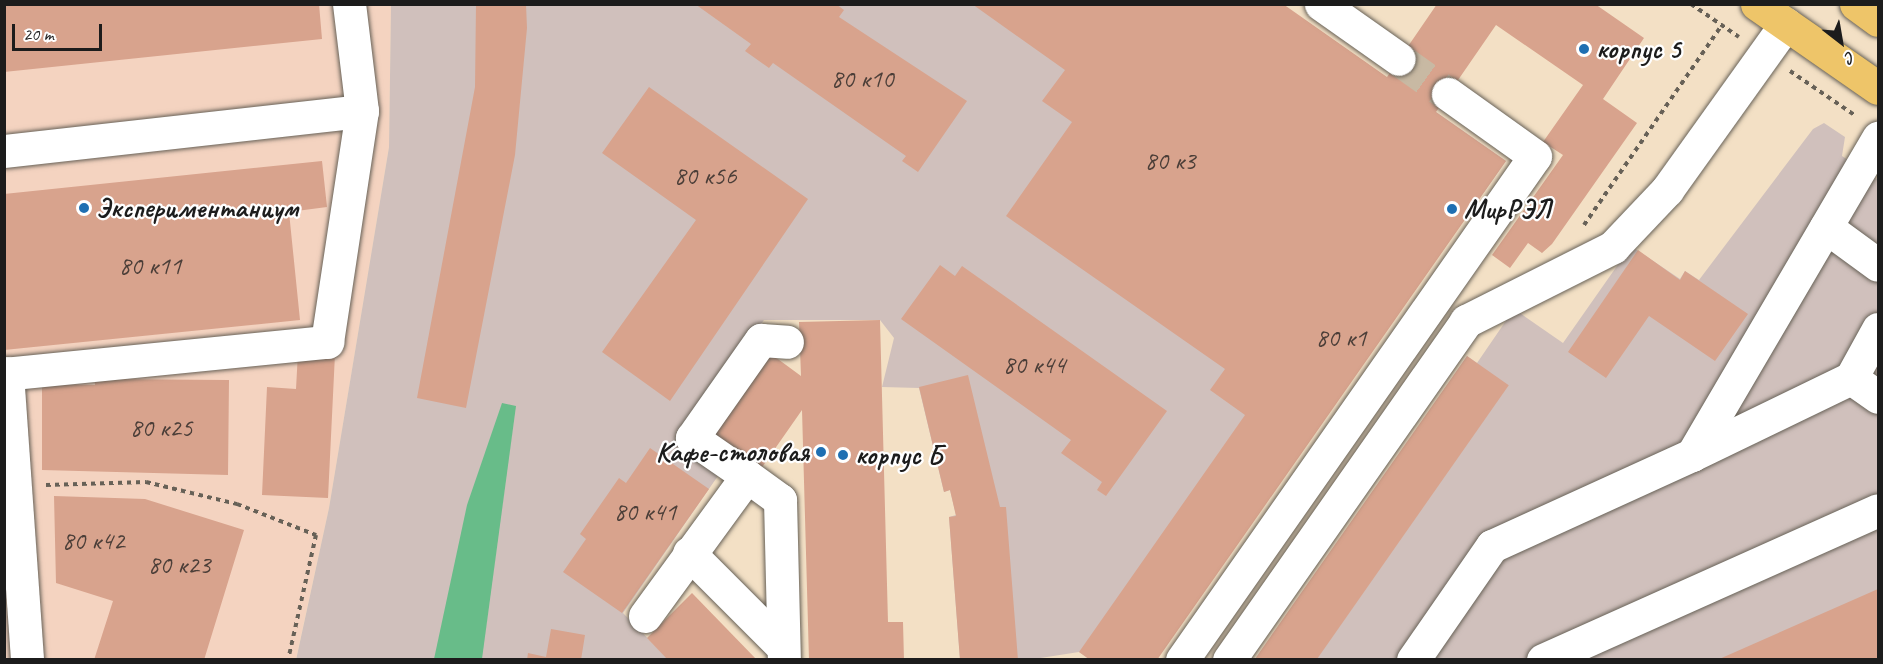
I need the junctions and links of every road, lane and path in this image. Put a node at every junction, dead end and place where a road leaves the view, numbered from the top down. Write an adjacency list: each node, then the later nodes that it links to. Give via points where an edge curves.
1 (350, 4): 11 (lane)
2 (1321, 4): 8 (lane)
3 (1757, 4): 6 (main road)
4 (1856, 4): 5 (main road)
5 (1878, 20)
6 (1786, 24): 9 (main road); 32 (lane, via 1667,190 1613,247 1466,321)
7 (1722, 25): 15 (path)
8 (1399, 59)
9 (1878, 88)
10 (1448, 94): 31 (lane, via 1535,156)
11 (362, 111): 13 (lane); 19 (lane, via 327,342)
12 (1878, 138): 14 (lane)
13 (4, 151)
14 (1826, 227): 16 (lane); 22 (lane)
15 (1576, 236)
16 (1878, 265)
17 (1878, 330): 20 (lane)
18 (787, 342): 23 (lane, via 761,340 692,438)
19 (6, 373): 24 (lane)
20 (1851, 378): 21 (lane); 22 (lane)
21 (1878, 397)
22 (1692, 454): 33 (lane, via 1492,546)
23 (747, 476): 26 (lane); 28 (lane, via 780,500)
24 (15, 486): 29 (lane); 30 (path, via 146,482 237,504 316,535)
25 (1878, 510): 34 (lane)
26 (689, 553): 27 (lane); 28 (lane)
27 (645, 616)
28 (783, 653)
29 (27, 660)
30 (288, 660)
31 (1182, 660)
32 (1229, 660)
33 (1413, 660)
34 (1543, 660)

